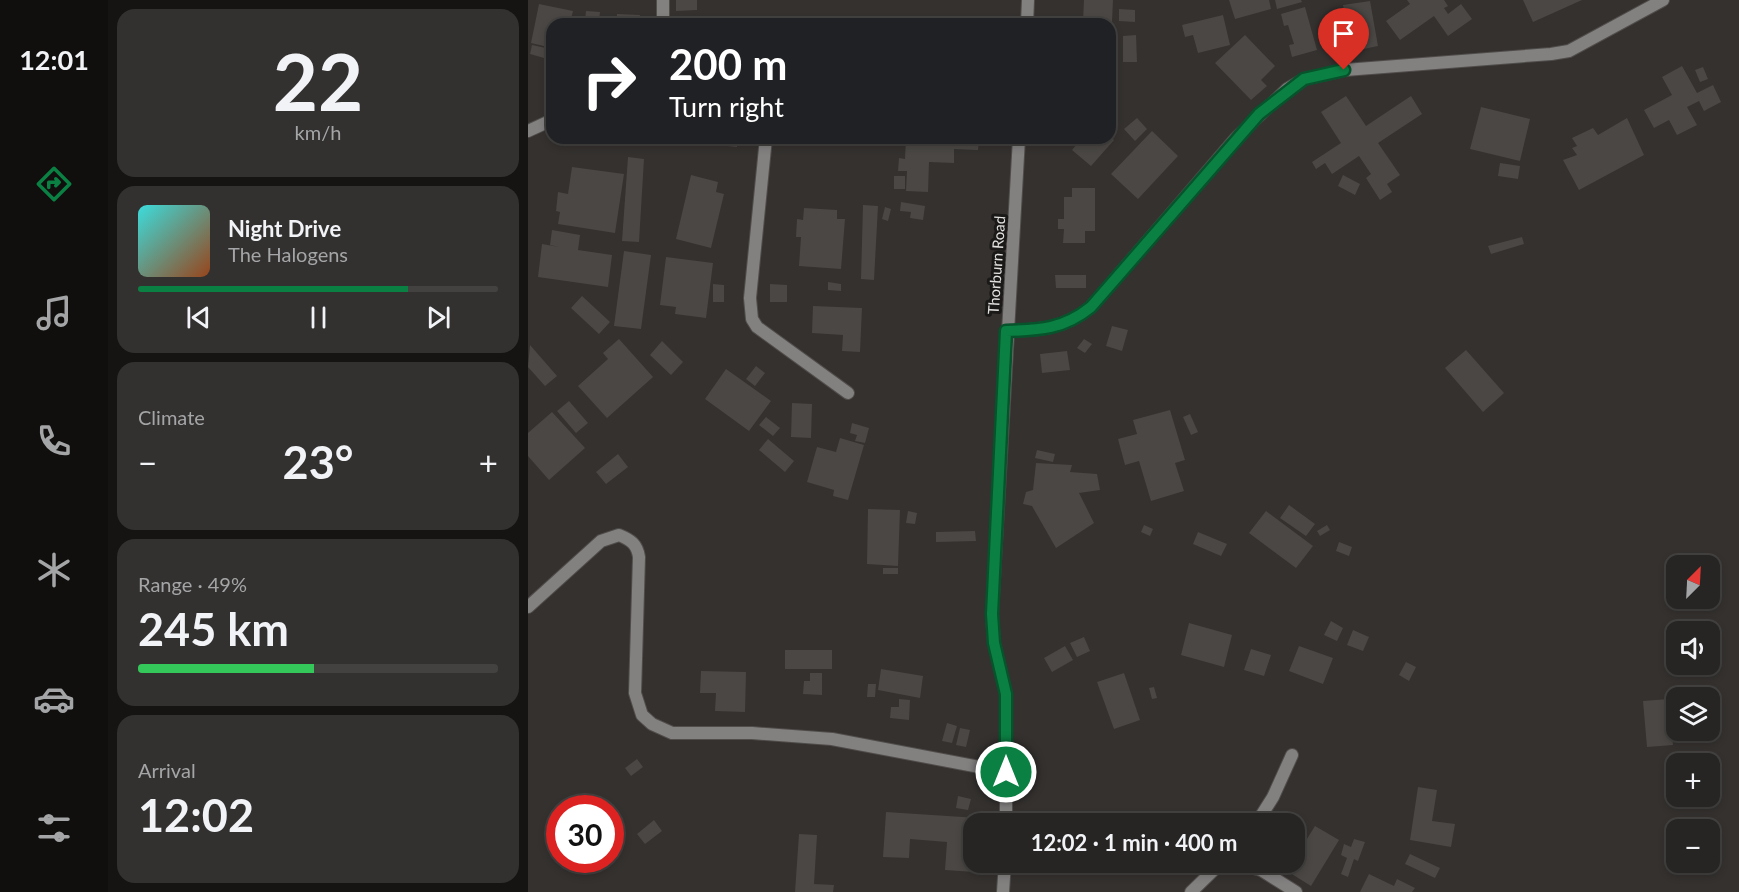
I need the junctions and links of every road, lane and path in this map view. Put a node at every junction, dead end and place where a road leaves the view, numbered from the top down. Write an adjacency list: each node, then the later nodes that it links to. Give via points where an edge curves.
1 (663, 0): 4 (street)
2 (1028, 0): 5 (street)
3 (1664, 0): 10 (street, via 1569,51 1344,70 1304,79 1287,89 1236,138 1091,307 1065,325 1047,330)
4 (663, 18)
5 (1027, 18)
6 (546, 123): 7 (street)
7 (528, 131)
8 (764, 144): 11 (street, via 750,298 752,320)
9 (1019, 144): 10 (street, Thorburn Road)
10 (1006, 331): 14 (street, Thorburn Road, via 992,614 994,643 1006,694)
11 (848, 393)
12 (528, 607): 14 (street, via 601,540 619,535 638,548 635,693 638,708 652,724 672,733 832,739)
13 (1292, 755): 16 (street)
14 (1006, 772): 15 (street, Thorburn Road)
15 (1006, 813)
16 (1263, 813)
17 (1004, 873): 20 (street)
18 (1211, 873): 21 (street)
19 (1266, 873): 22 (street)
20 (1003, 892)
21 (1191, 892)
22 (1296, 892)

